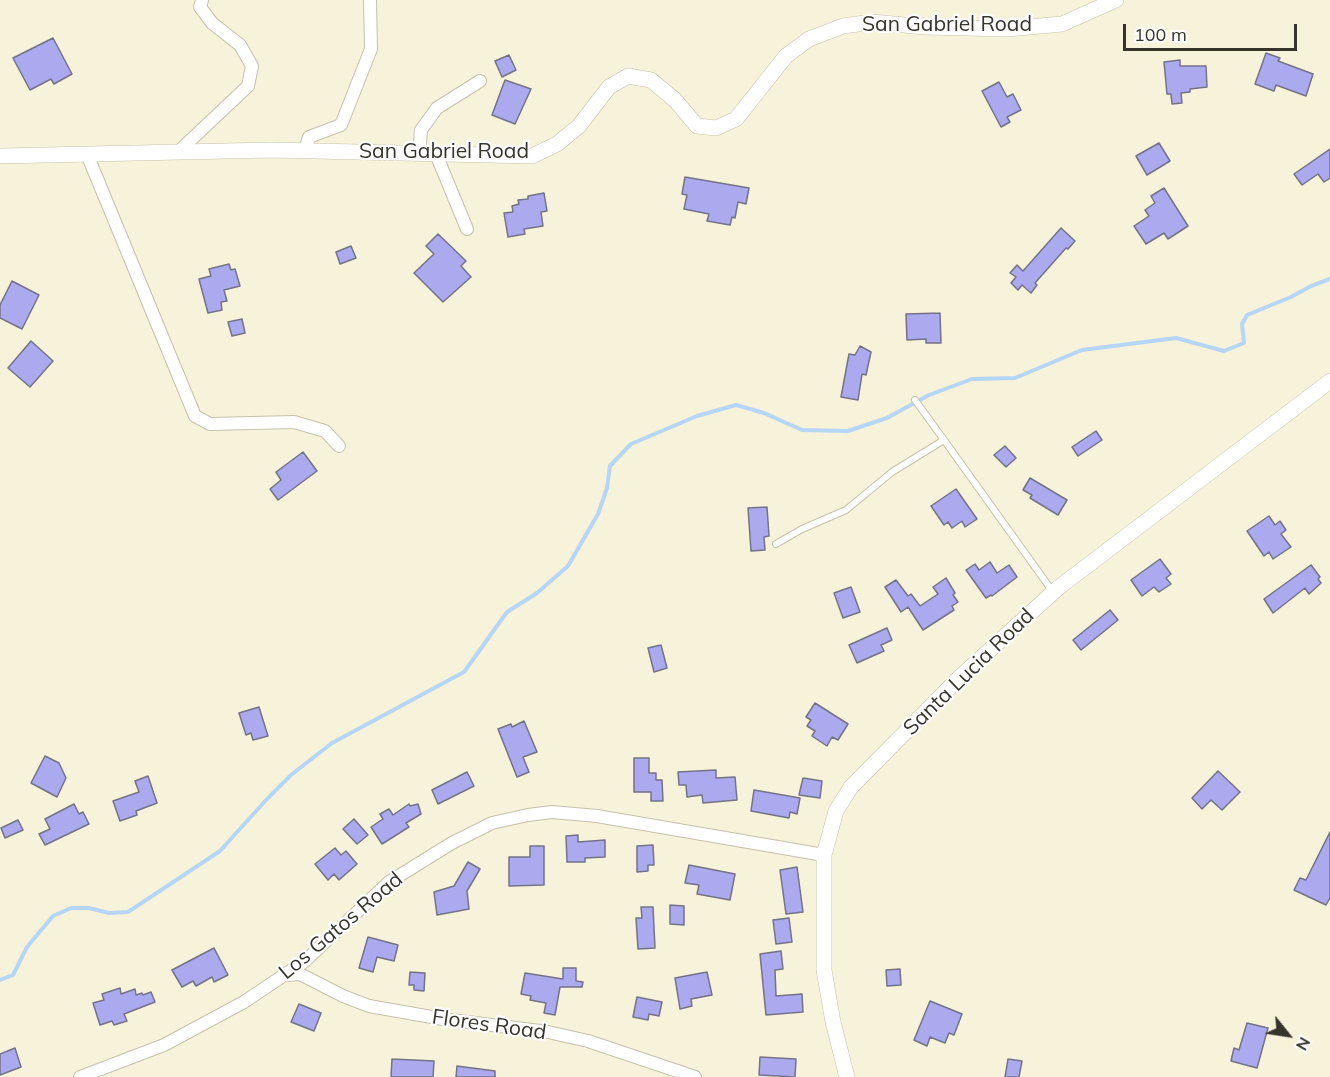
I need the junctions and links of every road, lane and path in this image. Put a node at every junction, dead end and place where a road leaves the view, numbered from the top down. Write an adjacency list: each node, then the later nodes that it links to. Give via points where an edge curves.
1 (202, 0): 6 (street, via 200,8 240,45 252,66 248,86)
2 (370, 0): 5 (street, via 370,49 341,125 309,137)
3 (1116, 0): 9 (street, San Gabriel Road, via 1062,24 1006,29 872,22 843,26 809,39 786,56 736,119 716,128 697,126 651,80 628,76 609,87 579,126 557,144 532,156)
4 (480, 81): 8 (street, via 437,108 421,130)
5 (305, 151): 6 (street, San Gabriel Road); 8 (street, San Gabriel Road)
6 (178, 152): 7 (street, San Gabriel Road)
7 (87, 154): 10 (street, San Gabriel Road); 15 (street, via 195,416 210,424 294,422 325,431)
8 (419, 154): 9 (street, San Gabriel Road)
9 (436, 154): 11 (street)
10 (0, 156)
11 (467, 229)
12 (1330, 381): 17 (street, Santa Lucia Road)
13 (915, 400): 14 (lane)
14 (944, 440): 16 (lane, via 892,472 846,510); 17 (lane)
15 (339, 446)
16 (776, 544)
17 (1053, 592): 18 (street, Santa Lucia Road, via 960,677 851,788 836,811)
18 (824, 855): 19 (street, Los Gatos Road, via 622,819 552,812 528,814 492,823 410,868); 22 (street, Santa Lucia Road, via 824,970)
19 (285, 975): 20 (street, Los Gatos Road, via 164,1045); 21 (street, Flores Road, via 300,974 369,1006 548,1032 588,1041)
20 (80, 1077)
21 (695, 1077)
22 (848, 1077)

